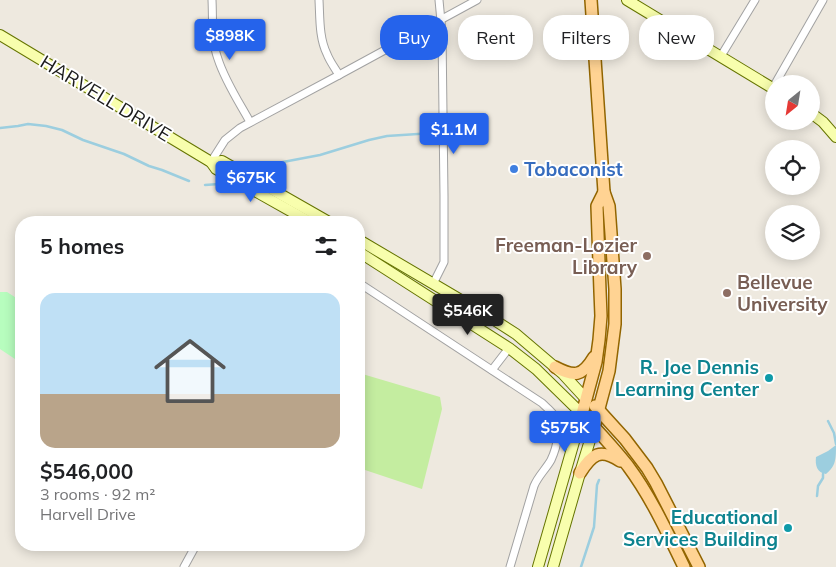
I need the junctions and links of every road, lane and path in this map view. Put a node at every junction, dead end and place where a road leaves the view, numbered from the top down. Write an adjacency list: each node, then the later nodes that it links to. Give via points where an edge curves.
1 (212, 0): 19 (street, via 217,58)
2 (319, 0): 15 (street, via 321,33 327,54)
3 (439, 0): 9 (street)
4 (476, 0): 10 (street)
5 (590, 0): 22 (main road)
6 (755, 0): 13 (street)
7 (823, 0): 16 (street)
8 (632, 1): 13 (main road)
9 (441, 15)
10 (448, 16)
11 (0, 35): 21 (main road, HARVELL DRIVE)
12 (380, 53): 15 (street)
13 (721, 56): 17 (main road)
14 (442, 60): 26 (street, via 444,262)
15 (339, 75): 19 (street)
16 (780, 75)
17 (765, 81)
18 (820, 120): 20 (main road)
19 (250, 122): 21 (street, via 225,140)
20 (836, 137)
21 (211, 162): 23 (main road, HARVELL DRIVE, via 216,169)
22 (604, 192): 29 (main road, via 597,206 601,316); 33 (main road, via 609,206 615,316 609,370)
23 (309, 216)
24 (365, 244): 26 (main road)
25 (365, 256): 28 (main road)
26 (433, 284): 30 (main road, via 516,334)
27 (365, 287): 31 (street)
28 (509, 348): 31 (street); 34 (main road, via 536,369)
29 (598, 351): 30 (main road, via 582,372 571,374); 32 (main road)
30 (555, 367): 32 (main road)
31 (492, 370): 40 (street, via 542,403 556,420 558,435 554,453 534,486)
32 (586, 399): 33 (main road); 34 (main road)
33 (599, 410): 35 (main road); 44 (main road, via 647,468)
34 (582, 414): 35 (main road); 41 (main road)
35 (594, 427): 36 (main road); 37 (main road)
36 (627, 466): 37 (main road, via 613,456 600,454 592,457); 43 (main road, via 655,510)
37 (580, 473): 42 (main road)
38 (193, 551): 39 (street)
39 (184, 567)
40 (510, 567)
41 (538, 567)
42 (553, 567)
43 (684, 567)
44 (700, 567)

